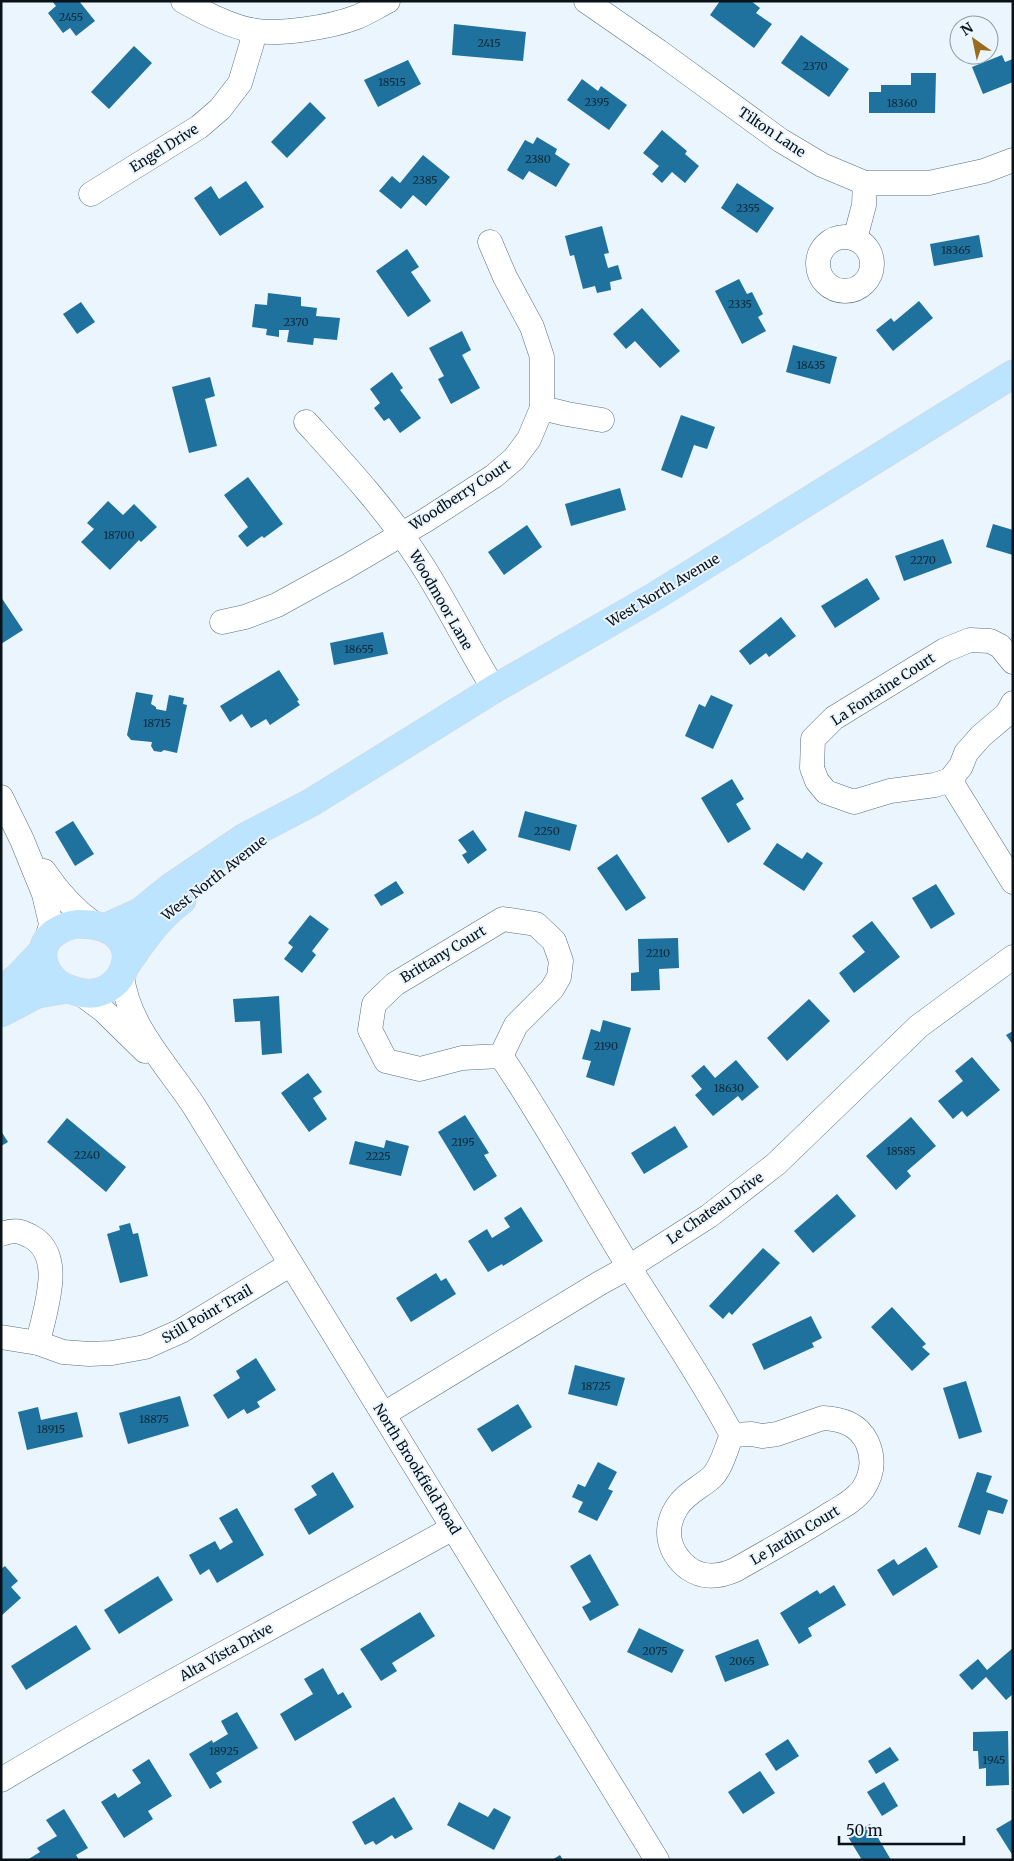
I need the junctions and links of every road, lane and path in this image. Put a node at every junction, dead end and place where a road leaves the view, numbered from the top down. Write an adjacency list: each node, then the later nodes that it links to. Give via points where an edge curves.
1 (183, 1): 4 (street, via 221,20)
2 (388, 1): 4 (street, via 357,17 323,27)
3 (586, 1): 6 (street, Tilton Lane, via 780,140 822,165)
4 (251, 30): 7 (street, Engel Drive, via 252,44 240,83 220,109 198,127)
5 (1013, 160): 6 (street, Tilton Lane, via 984,171 929,183)
6 (865, 183): 8 (street, via 864,206)
7 (91, 194)
8 (855, 239)
9 (490, 242): 11 (street, Woodberry Court, via 532,326 542,357)
10 (1013, 374): 17 (main road, West North Avenue, via 652,598)
11 (542, 408): 12 (street); 14 (street, Woodberry Court, via 530,439 514,459 494,476)
12 (602, 420)
13 (306, 422): 14 (street, Woodmoor Lane, via 367,490)
14 (401, 534): 15 (street, Woodberry Court, via 277,605); 17 (street, Woodmoor Lane)
15 (222, 622)
16 (1013, 662): 19 (street, La Fontaine Court, via 1000,646 970,640 945,650 834,718 813,739 812,768 817,781 826,792 854,802 890,791)
17 (494, 690): 21 (main road, West North Avenue)
18 (1013, 703): 19 (street, via 1007,714 966,753)
19 (950, 780): 23 (street)
20 (1, 797): 22 (street)
21 (312, 802): 24 (main road, West North Avenue, via 245,837 140,912); 27 (main road, West North Avenue, via 175,905 148,932)
22 (22, 840): 24 (street, via 59,892 81,915); 25 (street, via 49,911 51,924)
23 (1013, 882)
24 (100, 925): 25 (main road, via 66,927 58,930); 27 (main road, via 119,939 125,950)
25 (45, 945): 28 (main road, via 18,977); 29 (main road, via 45,968 59,985)
26 (1013, 957): 35 (street, Le Chateau Drive, via 919,1026 776,1164 708,1216)
27 (124, 970): 29 (main road, via 112,985 100,991 92,994); 32 (street, North Brookfield Road, via 125,995 133,1014)
28 (1, 991)
29 (73, 991): 30 (main road, via 37,994); 32 (street, North Brookfield Road, via 103,1010)
30 (1, 1013)
31 (501, 1056): 31 (street, Brittany Court, via 516,1025 552,989 559,977 561,961 554,941 536,924 503,919 395,984 374,1004 370,1030 386,1061 420,1069 462,1058); 35 (street)
32 (176, 1080): 34 (street, North Brookfield Road)
33 (1, 1234): 37 (street, via 12,1230 25,1233 39,1240 48,1253 51,1279)
34 (291, 1264): 37 (street, Still Point Trail, via 181,1331 145,1347 89,1354 63,1352); 38 (street, North Brookfield Road)
35 (629, 1267): 38 (street, Le Chateau Drive); 39 (street, via 673,1334)
36 (1, 1337): 37 (street, Still Point Trail)
37 (38, 1342)
38 (384, 1414): 40 (street, North Brookfield Road)
39 (732, 1436): 39 (street, Le Jardin Court, via 713,1476 678,1506 671,1521 669,1538 673,1552 693,1571 709,1577 735,1570 856,1498 873,1464 865,1438 850,1423 838,1419 810,1421 777,1434)
40 (453, 1528): 41 (street, Alta Vista Drive); 42 (street, North Brookfield Road)
41 (3, 1774)
42 (657, 1860)

